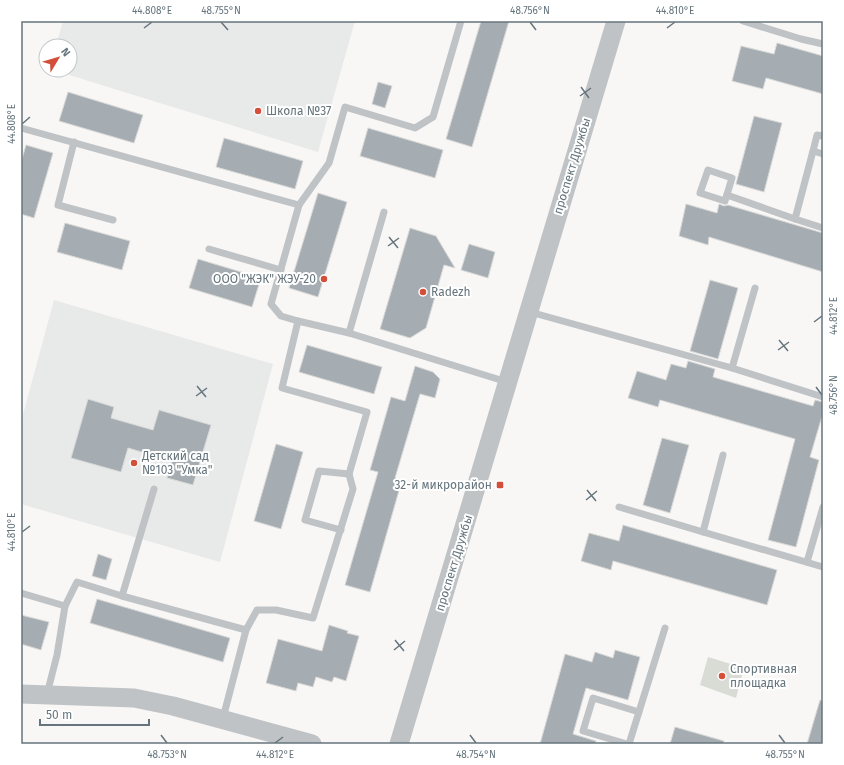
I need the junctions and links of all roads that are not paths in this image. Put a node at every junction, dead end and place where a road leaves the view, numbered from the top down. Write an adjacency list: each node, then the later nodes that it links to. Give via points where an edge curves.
1 (461, 21): 11 (lane, via 434,117 415,128 345,107 329,163)
2 (616, 21): 19 (street, проспект Дружбы)
3 (743, 21): 4 (lane)
4 (823, 44)
5 (21, 128): 7 (lane)
6 (823, 136): 8 (lane, via 817,135)
7 (74, 142): 11 (lane); 14 (lane, via 58,205)
8 (813, 151): 9 (lane); 13 (lane)
9 (823, 154)
10 (727, 195): 10 (lane, via 725,201 700,193 708,170 732,178); 13 (lane)
11 (299, 205): 17 (lane)
12 (384, 212): 21 (lane)
13 (795, 219): 15 (lane)
14 (113, 220)
15 (823, 228)
16 (209, 249): 17 (lane)
17 (281, 270): 20 (lane, via 271,304 281,316)
18 (755, 288): 22 (lane)
19 (529, 311): 22 (lane); 23 (street, проспект Дружбы)
20 (298, 321): 21 (lane); 26 (lane, via 282,388 367,412)
21 (348, 333): 23 (lane)
22 (732, 368): 24 (lane)
23 (507, 382): 44 (street, проспект Дружбы)
24 (823, 397)
25 (723, 455): 31 (lane)
26 (349, 474): 30 (lane, via 353,489); 30 (lane, via 319,471 305,520)
27 (154, 489): 35 (lane)
28 (619, 507): 31 (lane)
29 (823, 507): 32 (lane)
30 (341, 530): 38 (lane, via 313,618 276,610 257,610)
31 (703, 532): 32 (lane)
32 (806, 562): 33 (lane)
33 (823, 567)
34 (21, 593): 36 (lane)
35 (122, 596): 36 (lane, via 77,582); 38 (lane)
36 (65, 606): 40 (lane)
37 (665, 628): 41 (lane)
38 (246, 630): 42 (lane)
39 (21, 694): 40 (street)
40 (47, 694): 42 (street, via 134,698)
41 (639, 712): 45 (lane); 45 (lane, via 593,698 583,731)
42 (223, 719): 43 (street)
43 (312, 744)
44 (399, 744)
45 (628, 744)

